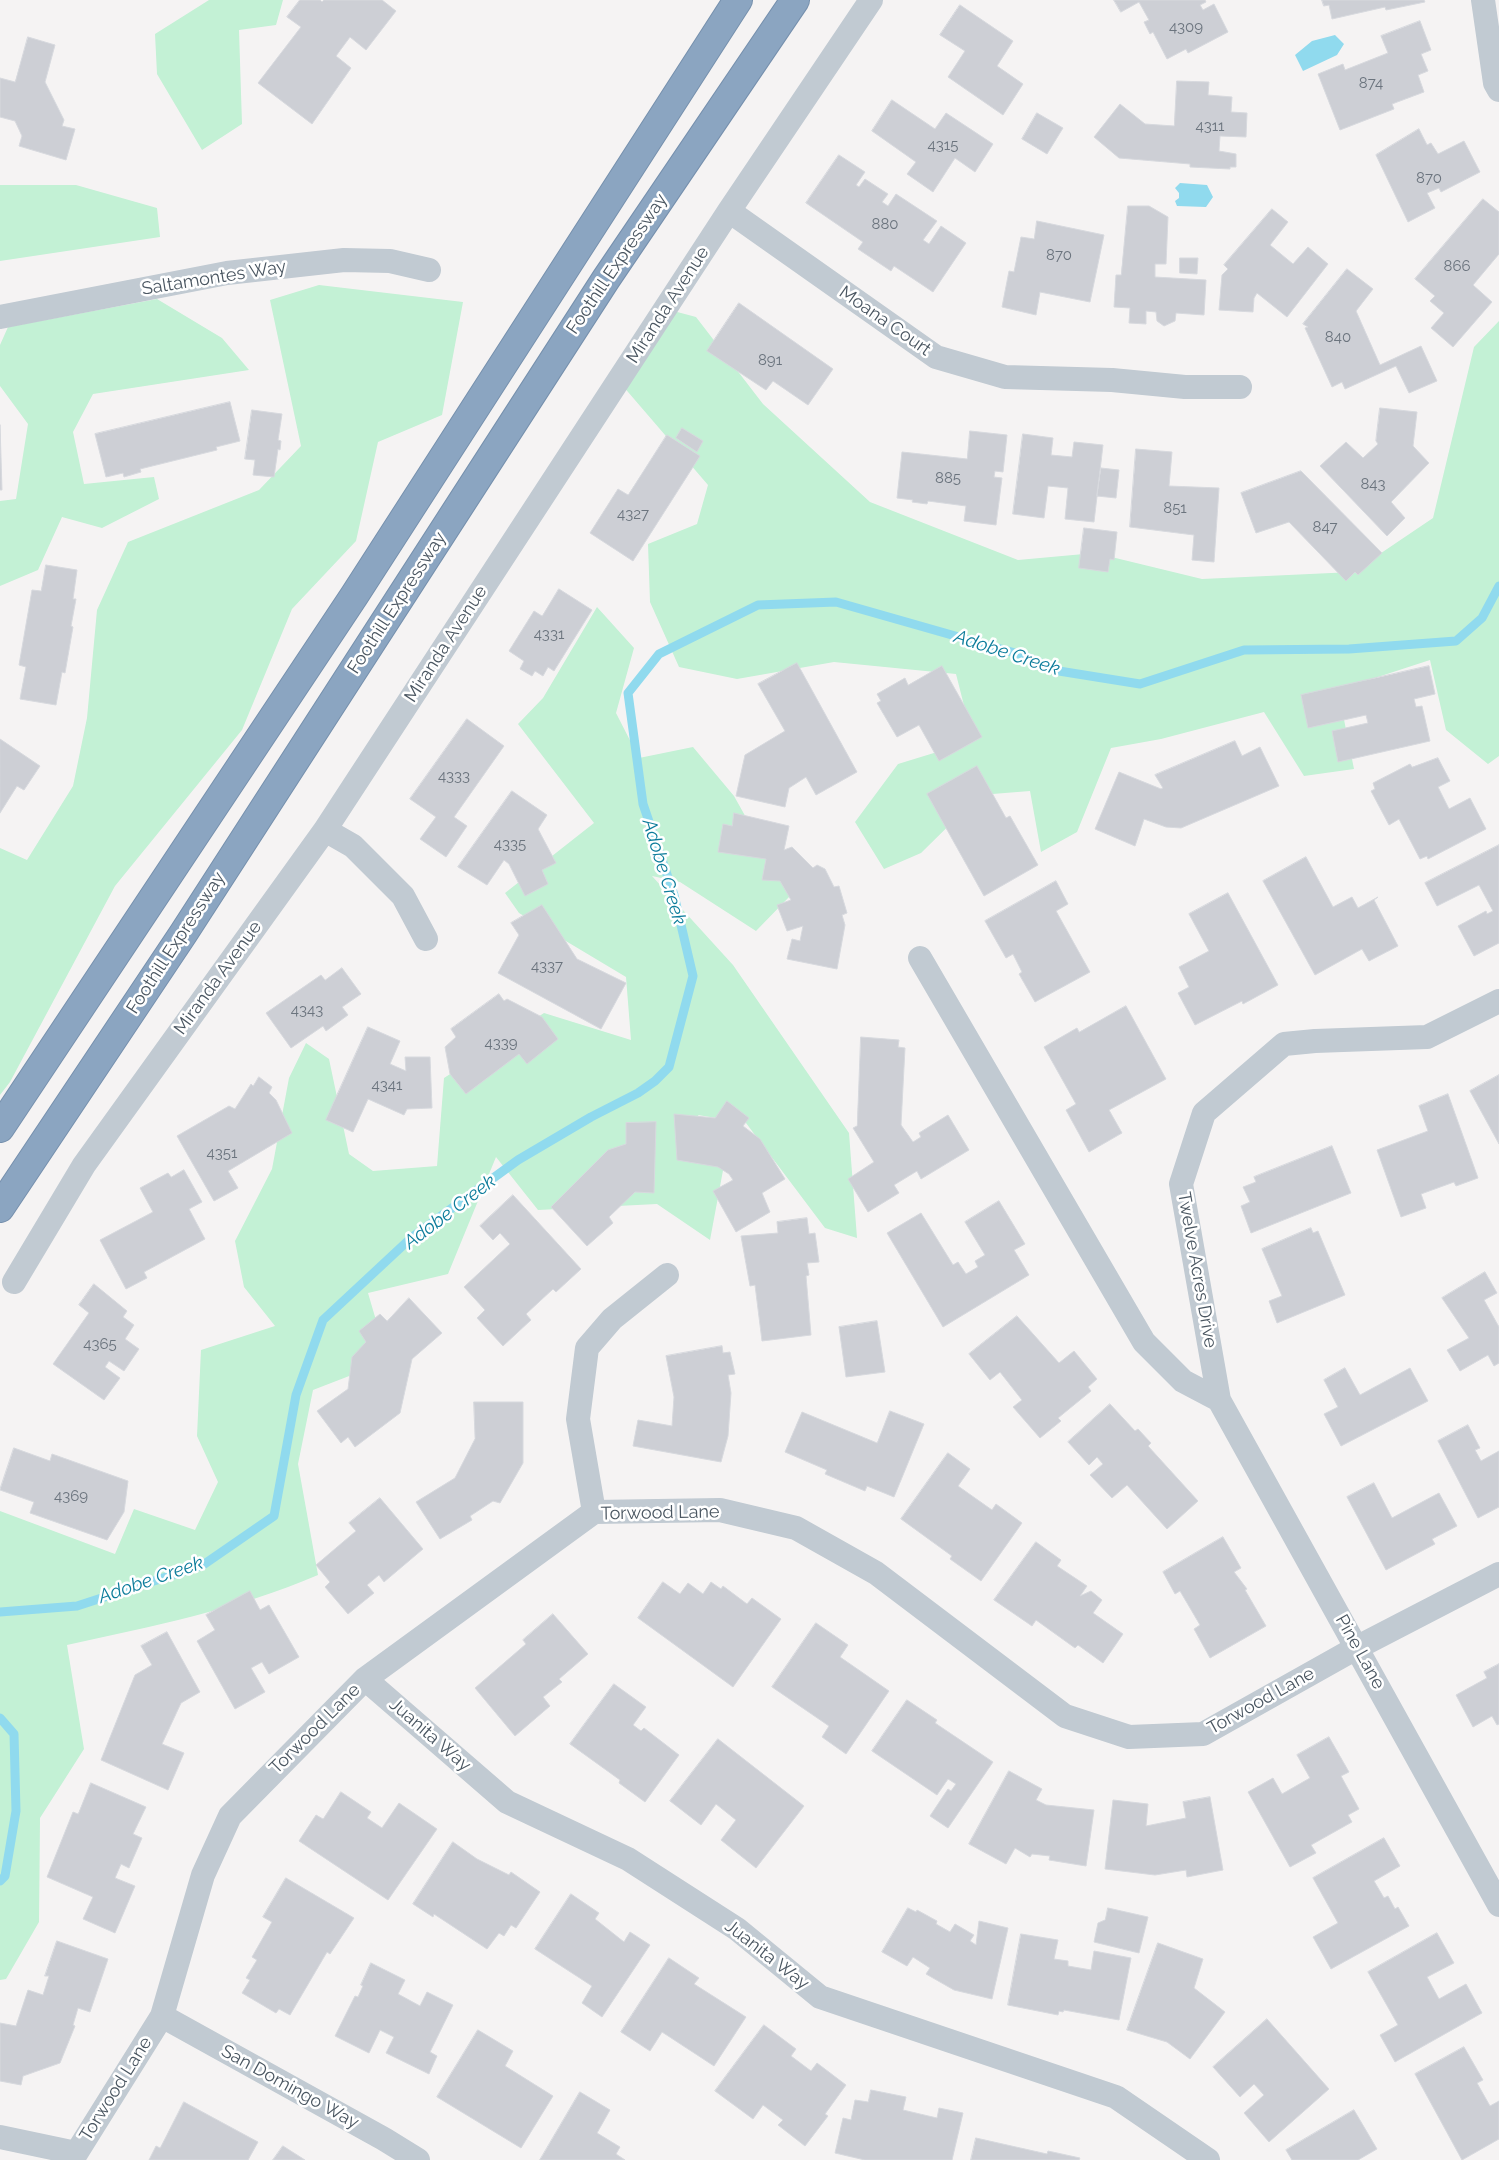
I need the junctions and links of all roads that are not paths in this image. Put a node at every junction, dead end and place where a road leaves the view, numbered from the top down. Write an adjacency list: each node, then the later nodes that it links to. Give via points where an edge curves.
1 (738, 0): 14 (highway, via 359,588)
2 (795, 0): 15 (highway, Foothill Expressway, via 606,279 189,925)
3 (871, 0): 6 (street, Miranda Avenue)
4 (1483, 0): 5 (street, via 1495,83)
5 (1499, 90)
6 (729, 211): 9 (street, Moana Court, via 936,357 1005,377); 10 (street, Miranda Avenue)
7 (429, 270): 8 (street, Saltamontes Way, via 390,261 344,260 227,273)
8 (0, 317)
9 (1240, 387)
10 (325, 830): 11 (street, via 354,846 403,896); 17 (street, Miranda Avenue, via 84,1165)
11 (426, 939)
12 (920, 958): 18 (street, via 1144,1342 1183,1381)
13 (1499, 1001): 18 (street, Twelve Acres Drive, via 1427,1037 1284,1044 1204,1113 1182,1184)
14 (0, 1128)
15 (0, 1208)
16 (667, 1276): 19 (street, via 612,1319 588,1348 578,1419)
17 (14, 1282)
18 (1219, 1400): 21 (street, Pine Lane)
19 (594, 1512): 21 (street, Torwood Lane, via 720,1510 796,1528 876,1573 1065,1716 1129,1737 1203,1734); 22 (street, Torwood Lane)
20 (1499, 1574): 21 (street, Torwood Lane)
21 (1358, 1647): 23 (street, Pine Lane)
22 (365, 1679): 24 (street, Torwood Lane, via 230,1816 203,1875); 28 (street, Juanita Way, via 507,1802 628,1859 737,1929 820,1997 1116,2097)
23 (1499, 1905)
24 (162, 2016): 26 (street, Torwood Lane); 27 (street, San Domingo Way, via 384,2138)
25 (0, 2137): 26 (street)
26 (74, 2156)
27 (418, 2160)
28 (1208, 2160)

